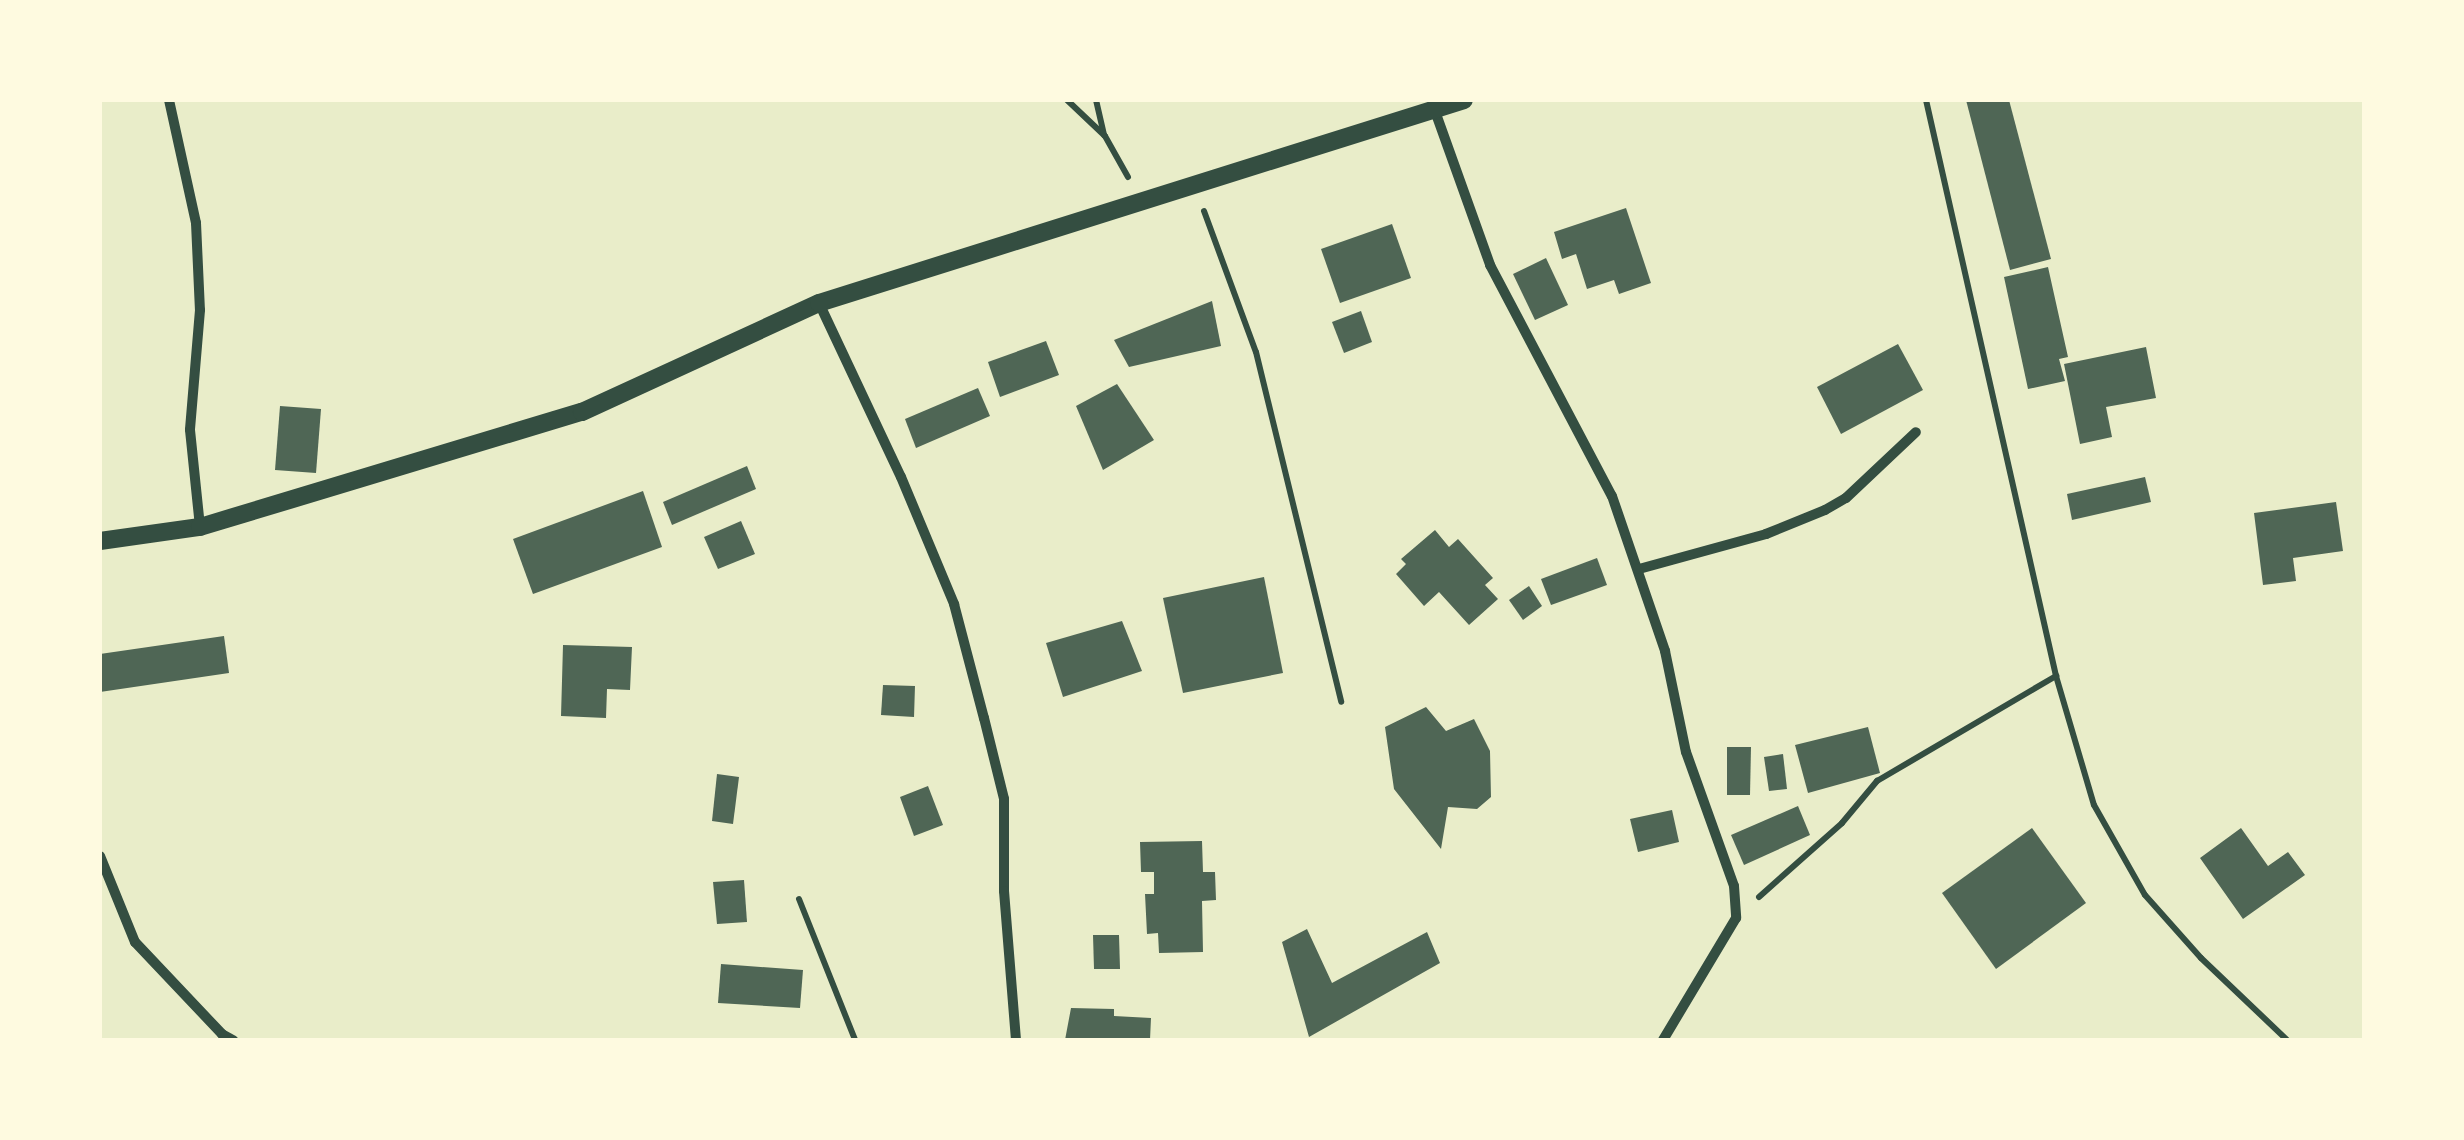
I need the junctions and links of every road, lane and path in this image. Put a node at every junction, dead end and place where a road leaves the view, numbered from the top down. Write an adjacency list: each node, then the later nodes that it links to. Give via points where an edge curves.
1 (168, 100): 12 (street, via 196,222 200,310 190,430)
2 (1067, 100): 7 (path)
3 (1096, 100): 7 (path)
4 (1464, 100): 6 (street)
5 (1926, 100): 15 (path)
6 (1436, 111): 8 (street); 14 (street, via 1490,265 1567,404)
7 (1105, 136): 9 (path)
8 (1195, 186): 9 (street); 16 (path, via 1256,352)
9 (1142, 203): 10 (street)
10 (819, 302): 12 (street, via 582,412); 22 (street, via 954,604 1004,798)
11 (1916, 432): 14 (street, via 1846,498 1824,510 1766,534)
12 (200, 527): 13 (street)
13 (100, 541)
14 (1639, 569): 19 (street, via 1686,752 1734,886)
15 (2056, 676): 19 (path, via 1877,781 1842,824); 24 (path, via 2094,805 2145,895)
16 (1342, 702)
17 (100, 856): 20 (street, via 135,942)
18 (800, 899): 21 (path)
19 (1736, 918): 23 (street)
20 (233, 1040)
21 (855, 1040)
22 (1016, 1040)
23 (1663, 1040)
24 (2287, 1040)

